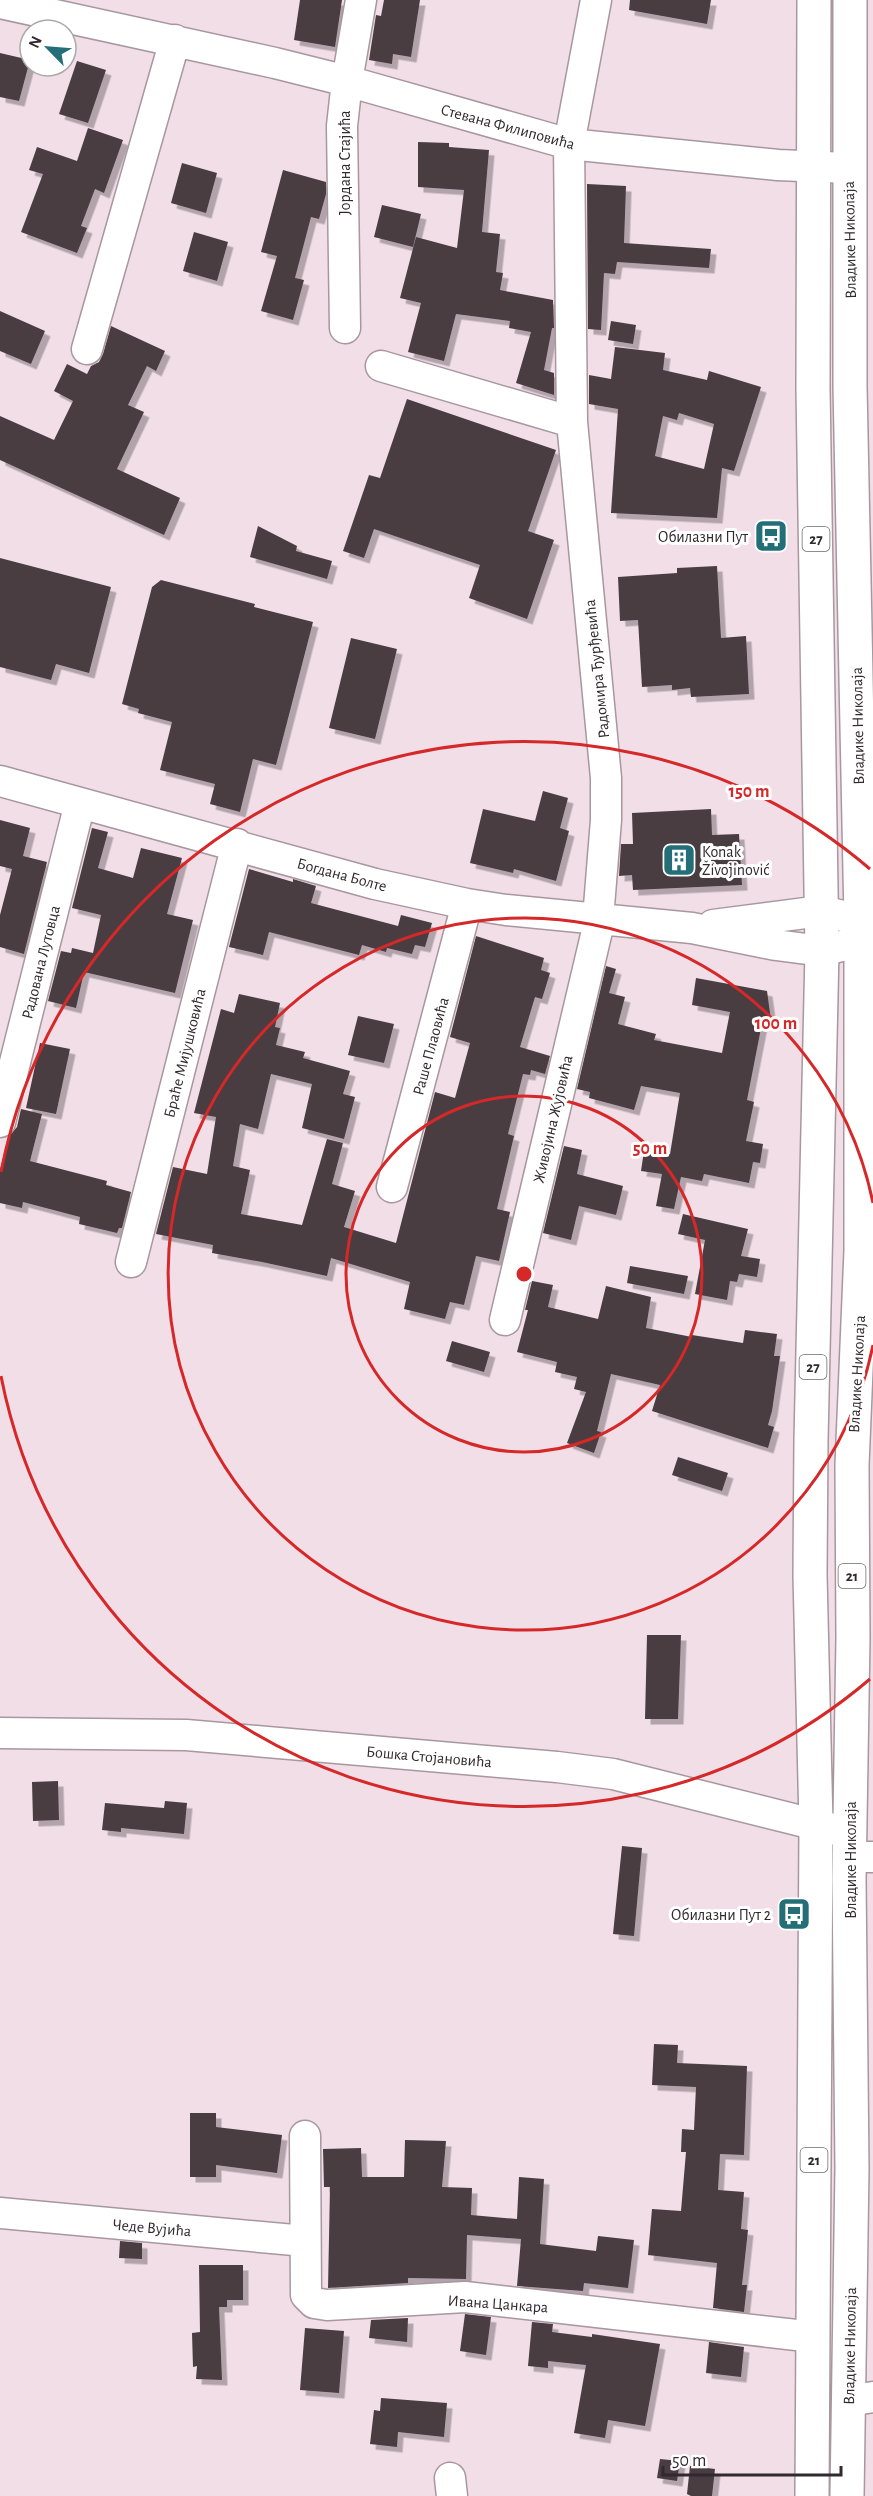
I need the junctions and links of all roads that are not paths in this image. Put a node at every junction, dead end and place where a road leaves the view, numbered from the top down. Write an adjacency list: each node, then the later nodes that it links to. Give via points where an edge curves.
1 (361, 0): 8 (street, Јордана Стајића)
2 (596, 0): 9 (street, Радомира Ђурђевића)
3 (814, 0): 10 (main road, 27)
4 (850, 0): 11 (main road, Владике Николаја / 27)
5 (0, 3): 6 (street, Стевана Филиповића)
6 (58, 8): 7 (street, Стевана Филиповића)
7 (175, 40): 8 (street, Стевана Филиповића); 13 (street)
8 (347, 81): 9 (street, Стевана Филиповића); 12 (street, Јордана Стајића, via 342,126)
9 (569, 144): 10 (street, Стевана Филиповића); 15 (street, Радомира Ђурђевића)
10 (812, 166): 11 (street, Стевана Филиповића); 20 (main road, 27)
11 (848, 168): 23 (main road, Владике Николаја / 27)
12 (345, 328)
13 (87, 349)
14 (381, 366): 15 (street)
15 (572, 422): 21 (street, Радомира Ђурђевића, via 606,778)
16 (0, 781): 17 (street, Богдана Болте)
17 (80, 803): 18 (street, Богдана Болте); 25 (street, Радована Лутовца)
18 (237, 844): 19 (street, Богдана Болте, via 375,884); 27 (street, Браће Мијушковића)
19 (467, 904): 21 (street, Богдана Болте); 26 (street, Раше Плаовића)
20 (821, 911): 22 (street, Богдана Болте); 23 (street, Богдана Болте); 24 (main road, 27)
21 (598, 918): 22 (street, Богдана Болте); 28 (street, Живојина Жујовића, via 593,956)
22 (692, 928): 24 (street, Богдана Болте)
23 (861, 931): 24 (street, Богдана Болте); 30 (main road, Владике Николаја / 27)
24 (822, 951): 29 (main road, 27)
25 (0, 1122)
26 (392, 1187)
27 (131, 1262)
28 (505, 1320)
29 (811, 1527): 30 (main road); 34 (main road, 21)
30 (862, 1531): 32 (main road, Владике Николаја / 21)
31 (873, 1609): 32 (main road)
32 (853, 1638): 35 (main road, Владике Николаја / 21)
33 (2, 1740): 34 (street, Бошка Стојановића, via 186,1735 557,1767 613,1774)
34 (816, 1824): 35 (street, Бошка Стојановића); 40 (main road, 21)
35 (857, 1849): 37 (main road, Владике Николаја / 21)
36 (305, 2136): 39 (street, Ивана Цанкара)
37 (863, 2169): 41 (main road, Владике Николаја / 21)
38 (0, 2213): 39 (street, Чеде Вујића)
39 (305, 2241): 40 (street, Ивана Цанкара, via 306,2295 314,2303 327,2306 465,2297)
40 (814, 2337): 42 (main road, 21)
41 (860, 2399): 43 (main road, Владике Николаја / 21)
42 (812, 2496)
43 (847, 2496)

